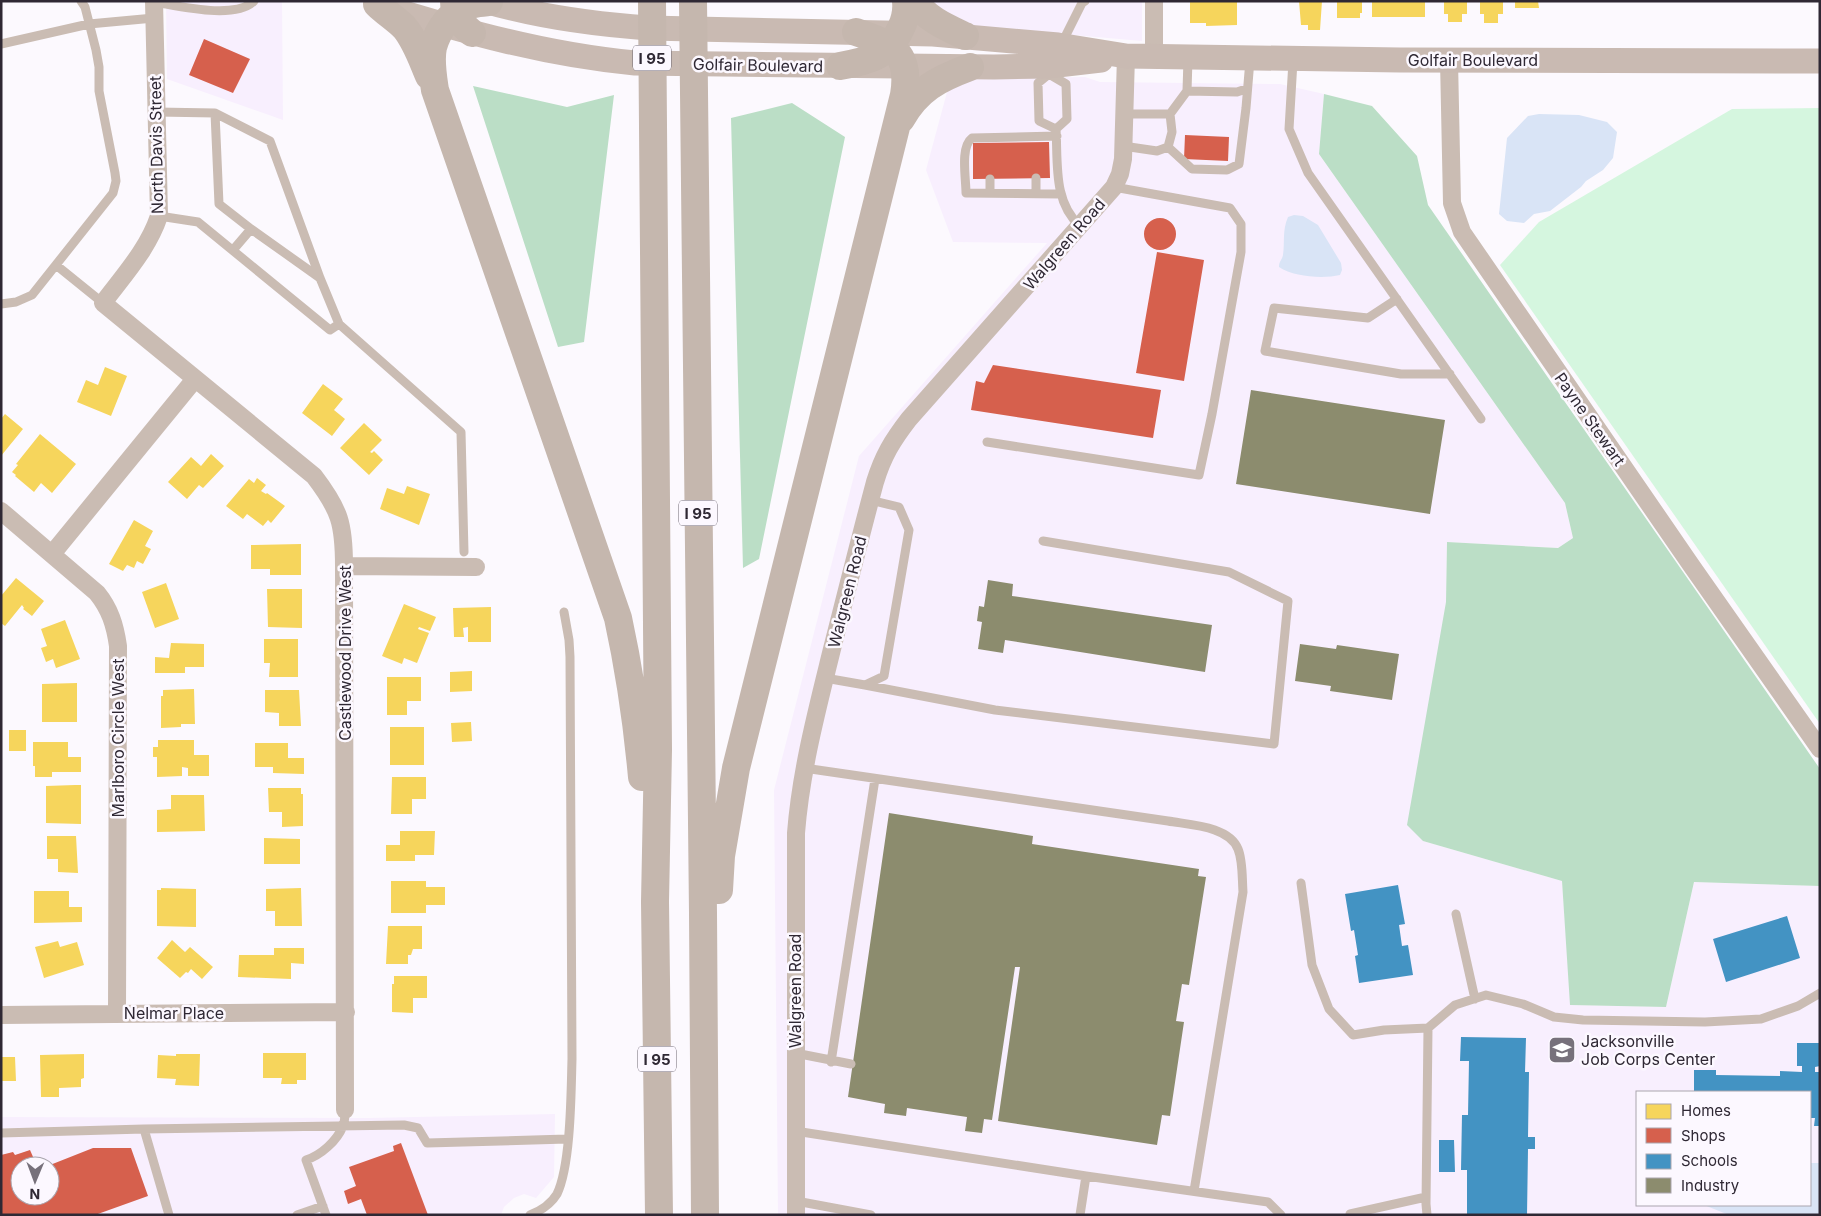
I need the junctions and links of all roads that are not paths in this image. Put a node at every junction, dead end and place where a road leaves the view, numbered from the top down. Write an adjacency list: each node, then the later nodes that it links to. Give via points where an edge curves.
1 (81, 1): 13 (lane)
2 (254, 1): 11 (lane, via 234,10)
3 (652, 1): 74 (highway, I 95, via 658,750)
4 (693, 1): 85 (highway, I 95)
5 (906, 1): 18 (highway)
6 (914, 1): 16 (highway, via 933,20)
7 (1154, 1): 20 (street)
8 (487, 2): 12 (highway); 14 (main road, via 524,12 614,26)
9 (1081, 2): 24 (lane)
10 (372, 3): 12 (main road); 30 (highway, via 403,26)
11 (154, 7): 13 (lane); 32 (street, North Davis Street)
12 (451, 13): 15 (highway); 30 (highway, via 433,48)
13 (89, 24): 17 (lane); 50 (lane, via 99,67 99,91 116,181 113,193)
14 (856, 32): 18 (highway)
15 (472, 33): 27 (main road, Golfair Boulevard, via 549,51 635,63)
16 (965, 36): 18 (main road, Golfair Boulevard); 24 (main road, Golfair Boulevard)
17 (1, 44)
18 (898, 49): 27 (highway); 28 (main road, Golfair Boulevard); 36 (highway, via 906,82)
19 (1126, 56): 20 (main road, Golfair Boulevard); 24 (main road, Golfair Boulevard); 34 (street, Walgreen Road)
20 (1154, 56): 21 (main road, Golfair Boulevard)
21 (1188, 56): 22 (main road, Golfair Boulevard); 31 (lane)
22 (1250, 58): 23 (main road, Golfair Boulevard); 29 (lane)
23 (1294, 58): 25 (main road, Golfair Boulevard); 52 (lane, via 1289,129 1308,173)
24 (1058, 59): 28 (main road, Golfair Boulevard); 37 (lane, via 1066,84 1066,119); 37 (lane, via 1038,83 1039,121)
25 (1449, 60): 26 (main road, Golfair Boulevard); 70 (street, Payne Stewart, via 1452,203 1462,232)
26 (1820, 60)
27 (840, 66)
28 (970, 67): 36 (highway, via 943,77 921,92)
29 (1246, 89): 31 (lane, via 1237,92); 39 (lane, via 1239,164 1227,170 1192,169)
30 (435, 90): 74 (highway, via 618,618 635,703)
31 (1187, 91): 35 (lane)
32 (157, 112): 33 (lane); 46 (street, North Davis Street)
33 (215, 113): 48 (lane, via 219,204); 51 (lane, via 270,141)
34 (1124, 114): 35 (lane); 38 (street, Walgreen Road)
35 (1170, 114): 39 (lane, via 1172,132)
36 (898, 124): 85 (highway, via 736,768 722,856)
37 (1057, 132): 43 (lane, via 1036,139 972,138 967,141 966,193); 45 (lane)
38 (1123, 146): 39 (lane, via 1157,151); 42 (street, Walgreen Road, via 1120,174)
39 (1168, 147)
40 (1036, 178): 44 (lane)
41 (990, 179): 43 (lane)
42 (1114, 187): 47 (street, Walgreen Road); 59 (lane, via 1230,208 1241,224 1241,252 1199,475)
43 (990, 193): 44 (lane)
44 (1036, 194): 45 (lane)
45 (1060, 194): 47 (lane, via 1071,218)
46 (160, 216): 49 (lane, via 198,222); 53 (street, North Davis Street, via 154,232)
47 (1080, 226): 60 (street, Walgreen Road, via 909,419 882,459)
48 (251, 229): 49 (lane); 51 (lane)
49 (233, 250): 55 (lane, via 330,330)
50 (56, 266): 53 (lane); 54 (lane, via 32,295)
51 (320, 278): 55 (lane)
52 (1397, 299): 56 (lane); 56 (lane, via 1368,318 1274,308 1265,352 1400,374)
53 (103, 303): 57 (street, Castlewood Drive West)
54 (1, 304)
55 (339, 324): 63 (lane, via 461,432)
56 (1450, 374): 58 (lane)
57 (195, 379): 64 (street); 65 (street, Castlewood Drive West, via 314,476 340,521 344,537)
58 (1481, 419)
59 (987, 442)
60 (870, 500): 68 (street, Walgreen Road); 69 (lane, via 899,507 909,530 884,676)
61 (1, 511): 64 (street, Marlboro Circle West)
62 (1043, 541): 69 (lane, via 1229,572 1288,601 1274,744 995,710)
63 (464, 552)
64 (52, 554): 79 (street, Marlboro Circle West, via 97,593 113,617 116,634 119,760)
65 (344, 566): 66 (street); 78 (street, Castlewood Drive West)
66 (476, 567)
67 (564, 612): 90 (lane, via 570,640 572,1058)
68 (825, 678): 69 (lane); 71 (street, Walgreen Road)
69 (865, 685)
70 (1820, 748)
71 (804, 768): 72 (lane); 82 (street, Walgreen Road, via 796,833)
72 (875, 779): 83 (lane); 92 (lane, via 1168,821 1221,832 1233,839 1239,850 1243,892)
73 (1301, 883): 81 (lane, via 1312,965 1329,1009 1352,1035)
74 (655, 902): 101 (highway, I 95)
75 (1456, 914): 77 (lane)
76 (1820, 993): 77 (lane, via 1798,1006 1761,1019 1705,1022 1583,1020 1554,1017 1523,1004 1486,995)
77 (1475, 999): 81 (lane, via 1455,1006)
78 (346, 1012): 79 (street, Nelmar Place); 86 (street, Castlewood Drive West)
79 (117, 1014): 80 (street, Nelmar Place)
80 (1, 1015)
81 (1428, 1028): 93 (lane)
82 (795, 1053): 83 (lane); 88 (street, Walgreen Road)
83 (831, 1062): 84 (lane)
84 (851, 1064)
85 (705, 1088): 102 (highway, I 95)
86 (344, 1118): 87 (lane); 90 (lane, via 418,1128 427,1143); 95 (lane, via 334,1141 315,1157 306,1160)
87 (144, 1129): 89 (lane); 98 (lane)
88 (795, 1131): 91 (lane); 94 (street, Walgreen Road)
89 (1, 1133)
90 (567, 1140): 100 (lane, via 556,1196)
91 (1086, 1176): 92 (lane); 104 (lane)
92 (1194, 1191): 105 (lane, via 1268,1202)
93 (1426, 1197): 97 (lane); 106 (lane)
94 (796, 1208): 96 (lane)
95 (324, 1210): 99 (lane)
96 (844, 1212): 103 (lane)
97 (1350, 1214)
98 (169, 1215)
99 (297, 1215)
100 (530, 1215)
101 (659, 1215)
102 (705, 1215)
103 (871, 1215)
104 (1080, 1215)
105 (1281, 1215)
106 (1428, 1215)

